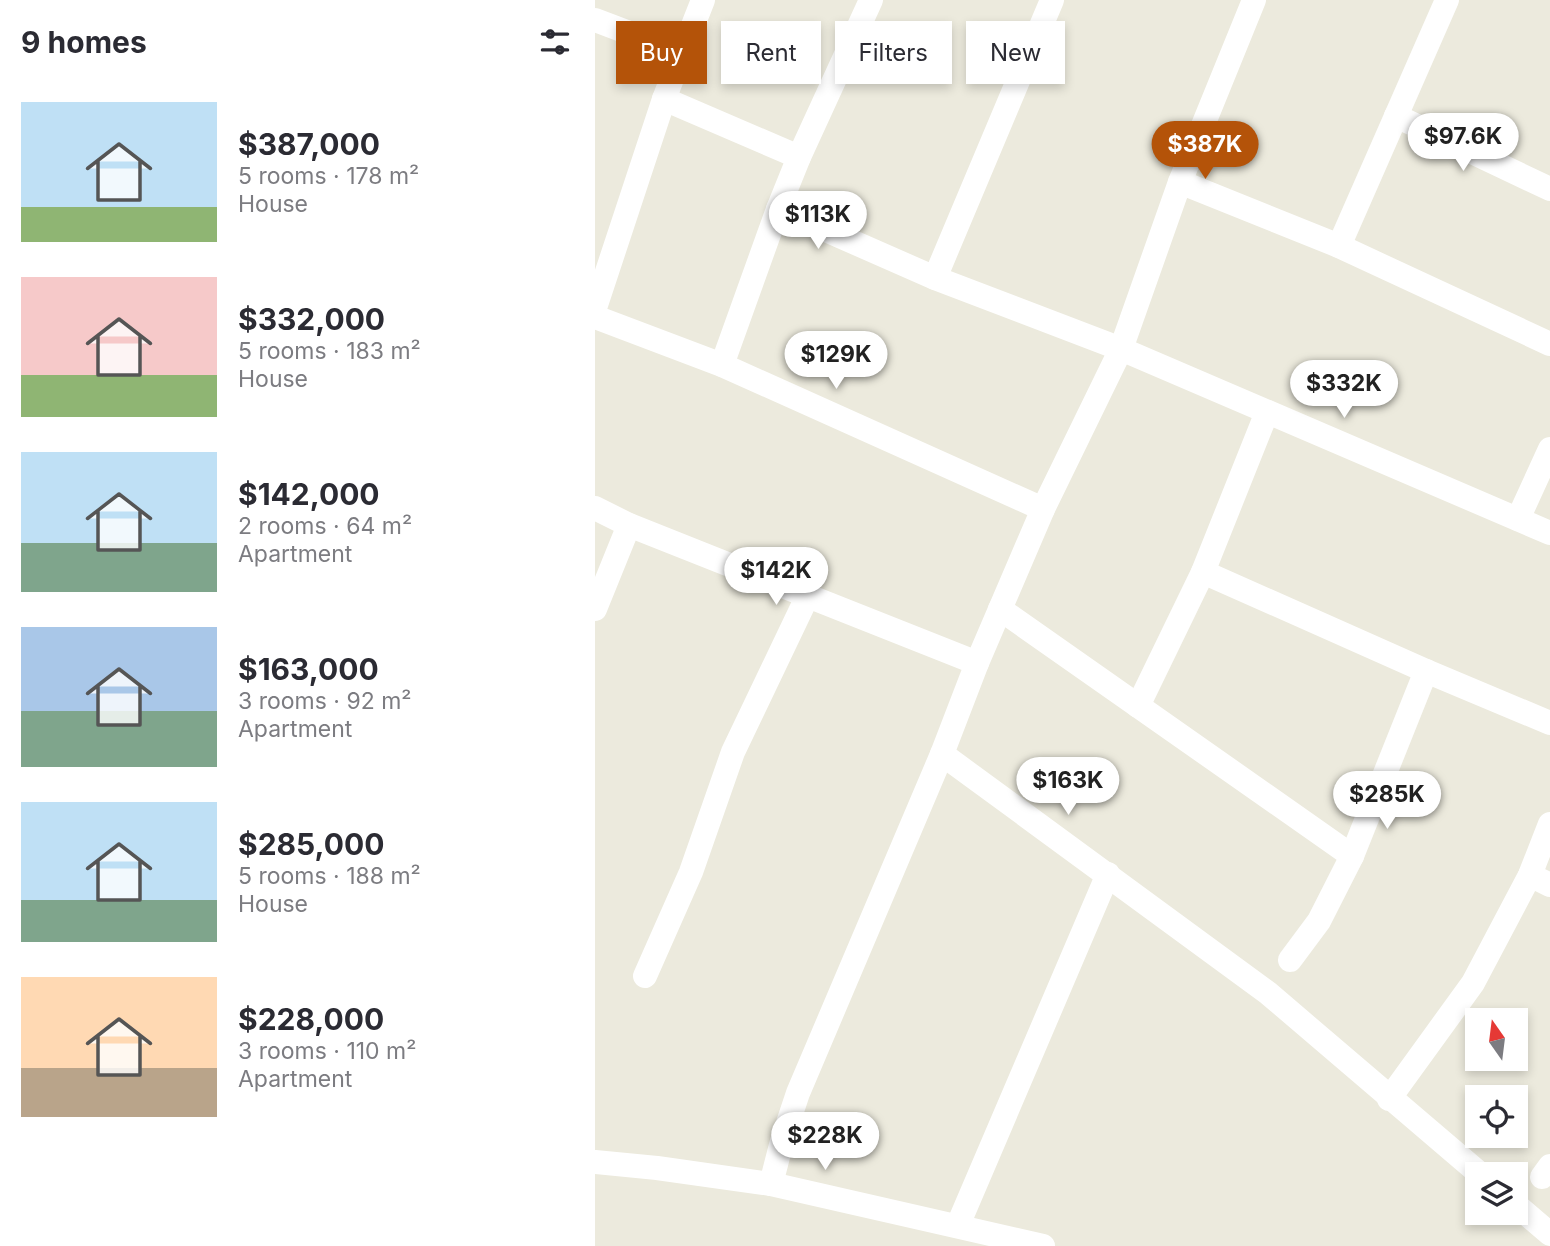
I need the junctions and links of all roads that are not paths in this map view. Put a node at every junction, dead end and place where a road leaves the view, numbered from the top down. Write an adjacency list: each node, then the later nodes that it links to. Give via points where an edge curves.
1 (703, 0): 7 (street)
2 (870, 0): 12 (street)
3 (1052, 0): 17 (street)
4 (1254, 0): 13 (street)
5 (1447, 0): 11 (street)
6 (595, 20): 8 (street)
7 (695, 21)
8 (616, 28)
9 (670, 84): 10 (street)
10 (664, 99): 12 (street); 18 (street)
11 (1396, 116): 14 (street); 16 (street)
12 (799, 157): 15 (street)
13 (1180, 182): 16 (street); 21 (street)
14 (1550, 189)
15 (778, 209): 17 (street); 22 (street)
16 (1339, 246): 20 (street)
17 (935, 278): 21 (street)
18 (595, 308)
19 (595, 317): 22 (street)
20 (1550, 344)
21 (1121, 349): 23 (street); 26 (street)
22 (722, 365): 26 (street)
23 (1267, 412): 27 (street); 30 (street)
24 (1550, 449): 27 (street)
25 (595, 508): 28 (street)
26 (1044, 509): 33 (street)
27 (1518, 519): 29 (street)
28 (629, 525): 31 (street); 32 (street)
29 (1550, 533)
30 (1203, 572): 35 (street); 36 (street)
31 (808, 595): 34 (street); 44 (street, via 733,752 691,873)
32 (595, 609)
33 (1000, 610): 34 (street); 36 (street)
34 (977, 663): 38 (street)
35 (1426, 671): 37 (street); 40 (street)
36 (1138, 706): 40 (street)
37 (1550, 723)
38 (942, 754): 41 (street); 48 (street, via 798,1093)
39 (1550, 824): 42 (street)
40 (1352, 856): 43 (street, via 1319,921)
41 (1108, 874): 45 (street, via 1268,993); 50 (street)
42 (1540, 880): 45 (street)
43 (1290, 960)
44 (645, 976)
45 (1389, 1099): 47 (street)
46 (595, 1162): 48 (street)
47 (1465, 1162)
48 (771, 1184): 50 (street)
49 (1528, 1215): 51 (street)
50 (958, 1225): 52 (street)
51 (1550, 1234)
52 (1043, 1246)

